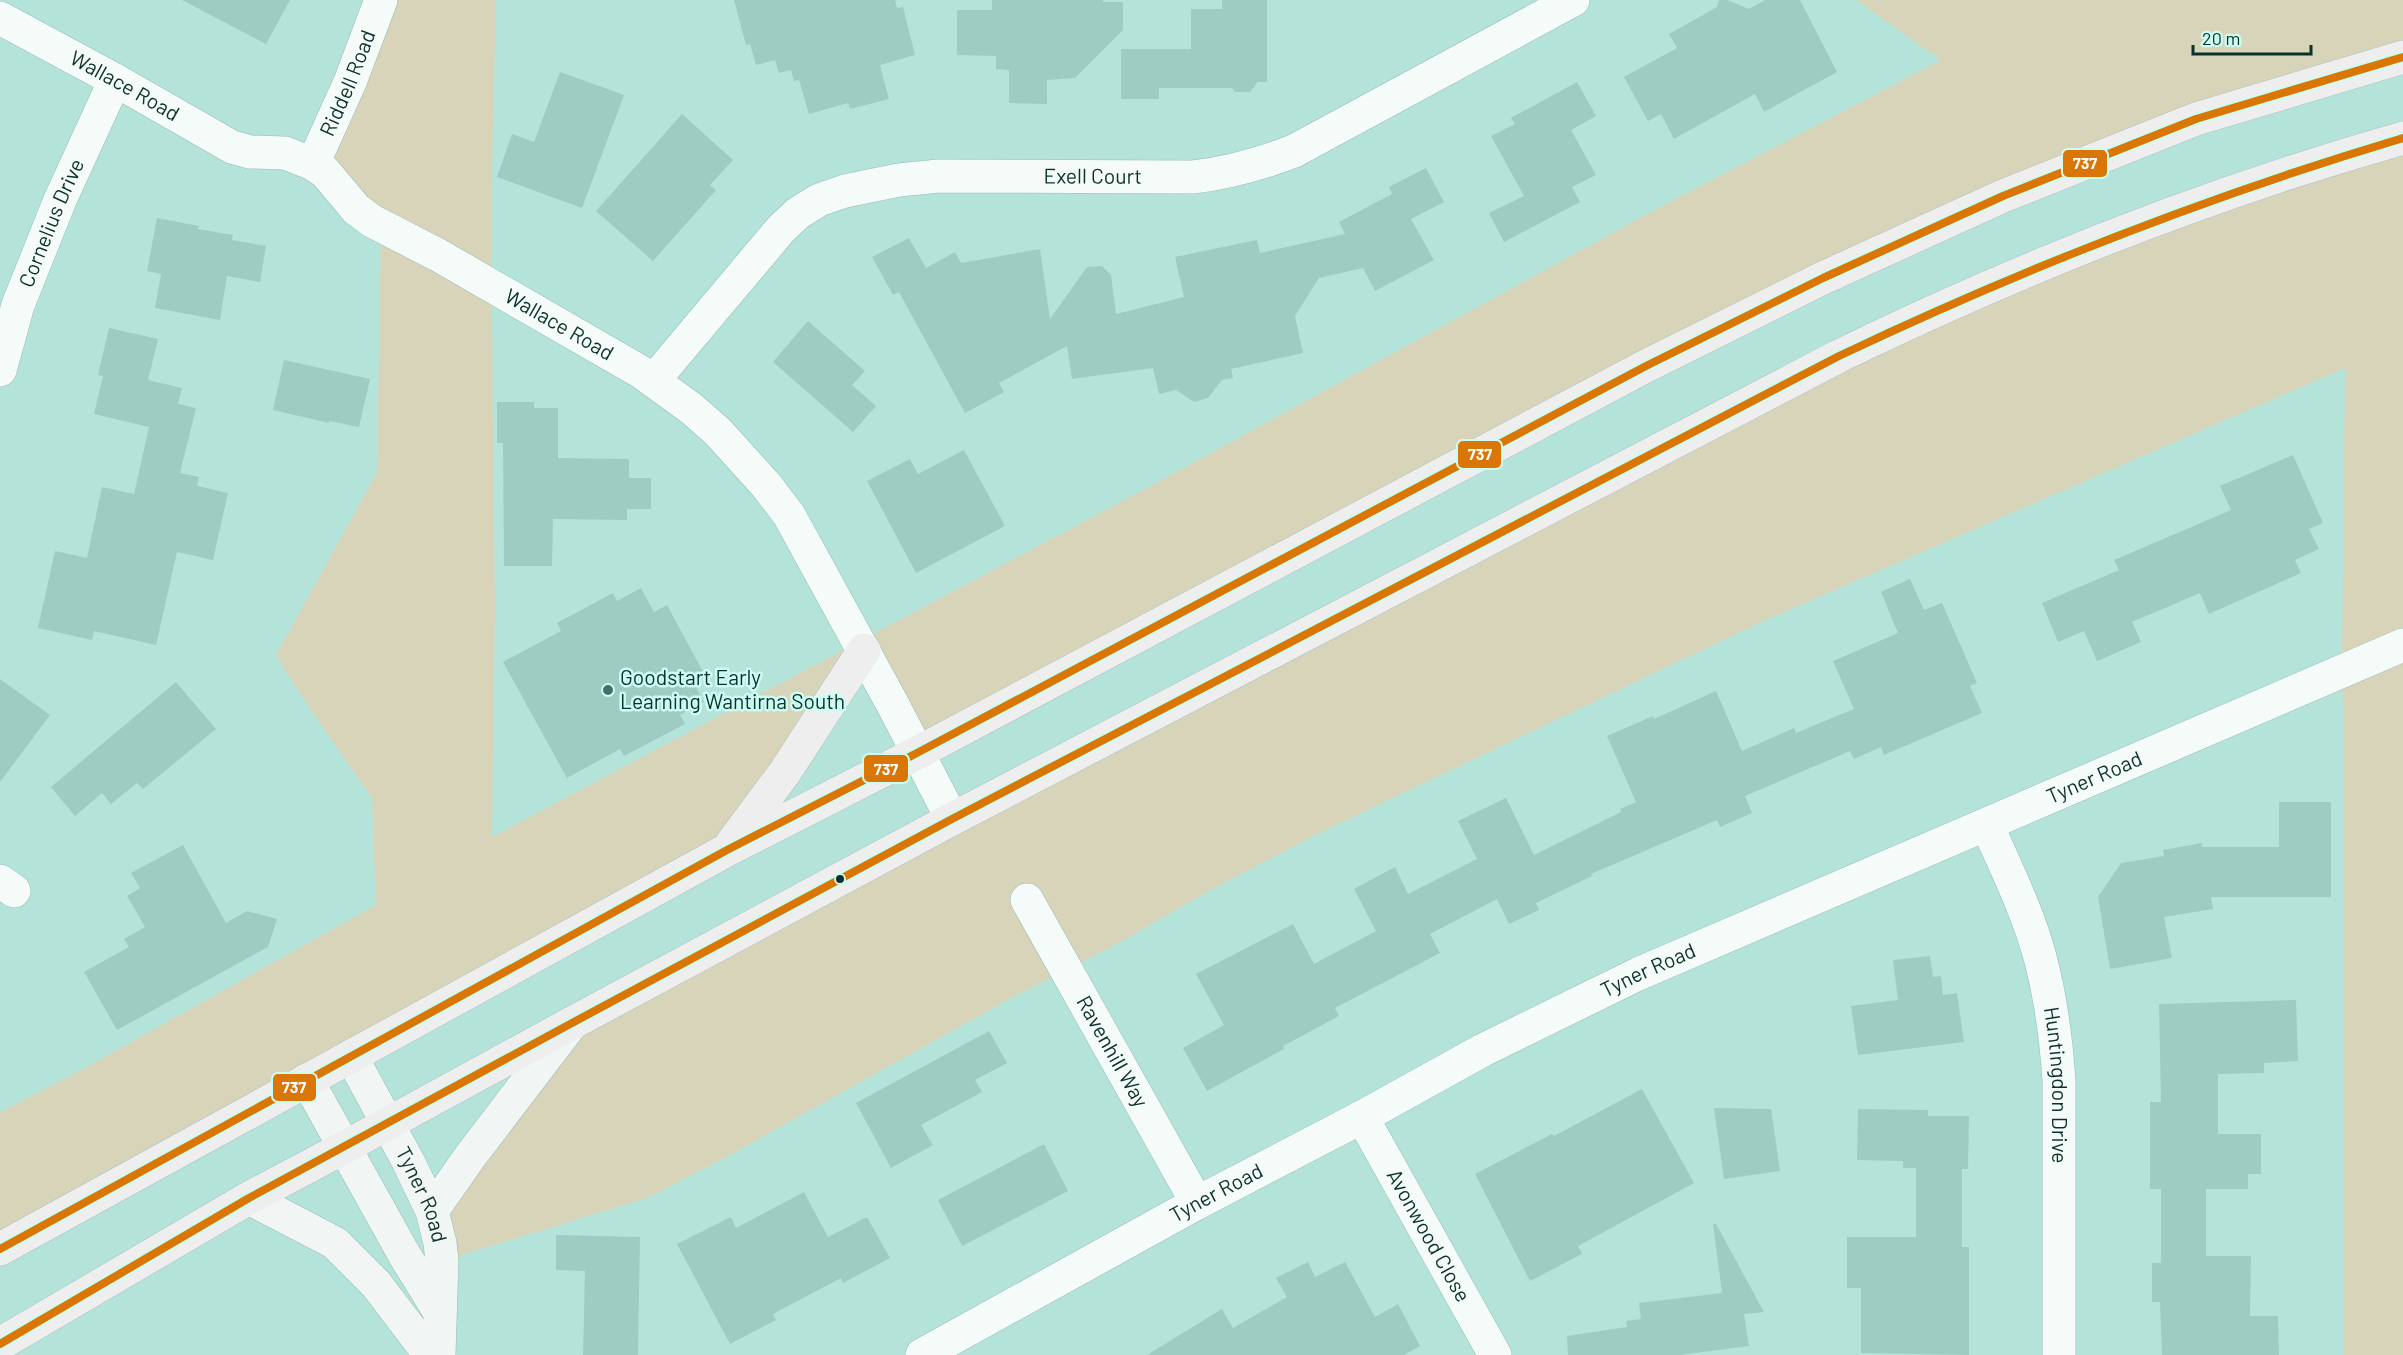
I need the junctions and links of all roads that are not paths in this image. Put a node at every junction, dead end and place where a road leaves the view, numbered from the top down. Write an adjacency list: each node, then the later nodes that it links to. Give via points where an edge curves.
1 (381, 0): 7 (street, Riddell Road)
2 (1573, 0): 9 (street, Exell Court, via 1294,151 1257,166 1193,177 939,176 872,185 819,200 781,228)
3 (0, 18): 5 (street, Wallace Road)
4 (2403, 57): 12 (main road, via 2196,119 2003,196 1823,278 1646,366)
5 (115, 80): 7 (street, Wallace Road, via 232,147 285,153); 8 (street, Cornelius Drive, via 47,231 18,305)
6 (2403, 138): 13 (main road, via 2312,164 2164,217 1920,317)
7 (313, 164): 9 (street, Wallace Road, via 325,172 356,210 372,221)
8 (0, 370)
9 (654, 380): 11 (street, Wallace Road, via 718,432 766,485 804,540)
10 (2403, 645): 14 (street, Tyner Road)
11 (864, 650): 12 (street, Wallace Road); 15 (main road, via 785,772)
12 (917, 753): 13 (street, Wallace Road); 15 (main road)
13 (952, 819): 17 (main road)
14 (1987, 825): 20 (street, Tyner Road, via 1638,974 1483,1050); 33 (street, Huntingdon Drive, via 2040,956 2057,1044)
15 (727, 850): 18 (main road)
16 (1028, 900): 24 (street, Ravenhill Way)
17 (572, 1023): 21 (main road); 25 (main road)
18 (351, 1056): 19 (main road); 21 (main road, Tyner Road)
19 (307, 1080): 22 (main road, Tyner Road); 26 (main road)
20 (1362, 1117): 24 (street, Tyner Road); 32 (street, Avonwood Close)
21 (387, 1124): 22 (main road); 25 (main road, Tyner Road)
22 (345, 1147): 23 (main road); 27 (main road, Tyner Road)
23 (249, 1198): 28 (main road); 29 (main road, via 335,1243 376,1284)
24 (1197, 1203): 31 (street, Tyner Road)
25 (432, 1211): 27 (main road, Tyner Road, via 442,1261)
26 (0, 1249)
27 (440, 1311): 30 (main road, Tyner Road)
28 (0, 1344)
29 (430, 1355)
30 (439, 1355)
31 (922, 1355)
32 (1495, 1355)
33 (2059, 1355)

